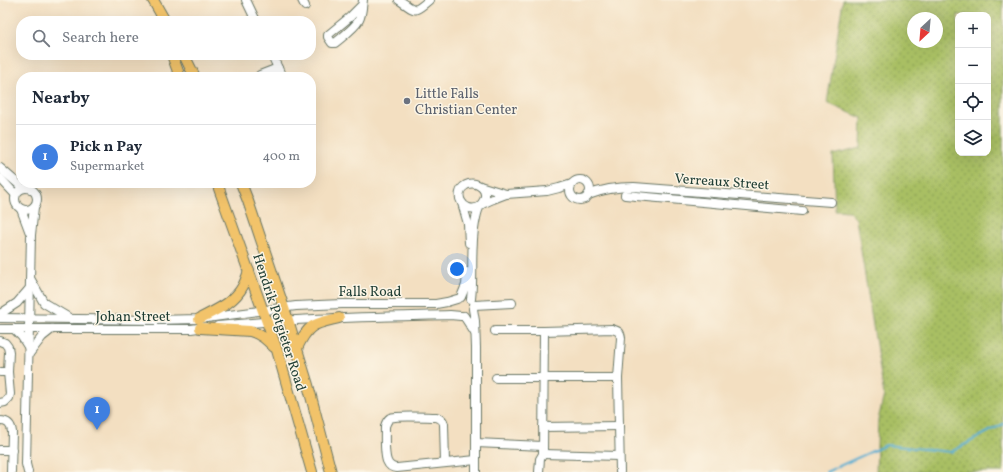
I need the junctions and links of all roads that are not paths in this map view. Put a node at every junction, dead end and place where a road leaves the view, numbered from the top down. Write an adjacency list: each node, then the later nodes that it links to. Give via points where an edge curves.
1 (153, 0): 6 (main road); 7 (main road)
2 (246, 0): 8 (street)
3 (399, 0): 4 (street, via 416,10)
4 (429, 0)
5 (362, 2): 5 (street, via 350,17 328,35 332,43 357,24)
6 (158, 16)
7 (162, 16)
8 (254, 16)
9 (174, 60): 13 (main road)
10 (186, 60): 14 (main road)
11 (274, 60): 12 (street)
12 (278, 68): 15 (street); 16 (street)
13 (178, 72)
14 (192, 72)
15 (268, 72)
16 (280, 72)
17 (0, 168): 19 (street)
18 (0, 178): 28 (street)
19 (16, 182)
20 (587, 183): 21 (street, via 581,180); 26 (street, Verreaux Street); 30 (street, via 590,189)
21 (572, 184): 27 (street); 32 (street, via 570,189)
22 (480, 186): 29 (street); 33 (street, via 464,186 460,194); 35 (street, via 485,193)
23 (23, 188): 28 (street); 36 (street, via 30,188 36,193 37,200)
24 (219, 188): 40 (main road, Hendrik Potgieter Road)
25 (242, 188): 47 (main road, Hendrik Potgieter Road)
26 (612, 188): 30 (street, Verreaux Street); 34 (street, Verreaux Street, via 634,187)
27 (547, 191): 29 (street); 32 (street)
28 (15, 194): 37 (street, via 14,201)
29 (506, 194): 35 (street)
30 (588, 195): 32 (street, via 581,200)
31 (625, 195): 38 (street)
32 (573, 197)
33 (462, 202): 35 (street, via 468,208); 43 (street, via 468,224 469,242 467,281 465,290)
34 (831, 202)
35 (481, 205): 46 (street, via 475,223 473,242)
36 (34, 206): 37 (street, via 28,210); 39 (street)
37 (21, 209): 39 (street)
38 (802, 211)
39 (31, 235): 41 (street)
40 (248, 271): 48 (main road, Hendrik Potgieter Road); 58 (main road, via 239,293)
41 (31, 279): 42 (street); 55 (street, via 44,302)
42 (30, 288): 49 (street, via 17,303); 53 (street)
43 (459, 298): 45 (street, Falls Road, via 436,304); 46 (street, via 465,296); 51 (street, via 454,303 454,309)
44 (512, 303): 46 (street)
45 (401, 304): 47 (street, Falls Road); 50 (street)
46 (473, 304): 51 (street, via 470,314); 65 (street)
47 (284, 307): 48 (street, Falls Road); 56 (main road, Hendrik Potgieter Road)
48 (262, 310): 57 (main road, Hendrik Potgieter Road); 58 (street, Johan Street)
49 (0, 314)
50 (401, 316): 51 (street, Falls Road); 54 (street, Falls Road)
51 (462, 316): 65 (street)
52 (0, 318): 53 (street, Johan Street)
53 (30, 318): 55 (street, Johan Street); 61 (street)
54 (339, 318): 56 (street, Falls Road); 67 (main road, via 313,325 305,332)
55 (72, 319): 58 (street, Johan Street)
56 (288, 320): 57 (street, Falls Road); 67 (main road, Hendrik Potgieter Road)
57 (266, 321): 58 (street, Johan Street); 68 (main road, Hendrik Potgieter Road)
58 (199, 323): 62 (street, Johan Street, via 169,329); 68 (main road, via 250,331 263,337)
59 (0, 329): 60 (street, Johan Street)
60 (14, 329): 61 (street, Johan Street); 69 (street, via 22,337)
61 (30, 329): 62 (street, Johan Street); 69 (street)
62 (52, 329): 69 (street)
63 (495, 331): 64 (street)
64 (544, 331): 72 (street); 73 (street, via 618,331 621,338)
65 (475, 334): 78 (street)
66 (0, 341): 70 (street, via 8,347 9,352)
67 (296, 348): 88 (main road, Hendrik Potgieter Road)
68 (277, 350): 87 (main road, Hendrik Potgieter Road)
69 (29, 351): 85 (street)
70 (4, 372): 74 (street, via 10,394 5,402)
71 (496, 378): 72 (street)
72 (544, 378): 73 (street); 77 (street)
73 (618, 378): 76 (street)
74 (0, 403)
75 (0, 421): 80 (street, via 11,426)
76 (619, 426): 77 (street); 82 (street)
77 (543, 427): 81 (street)
78 (476, 443): 81 (street); 83 (street)
79 (0, 450): 80 (street)
80 (12, 450): 86 (street)
81 (543, 450): 82 (street); 90 (street)
82 (619, 456): 91 (street)
83 (476, 460): 84 (street); 89 (street)
84 (445, 463): 84 (street, via 397,468 389,465 386,456 385,426 389,418 440,418 444,424)
85 (26, 469)
86 (11, 472)
87 (312, 472)
88 (331, 472)
89 (476, 472)
90 (540, 472)
91 (620, 472)

